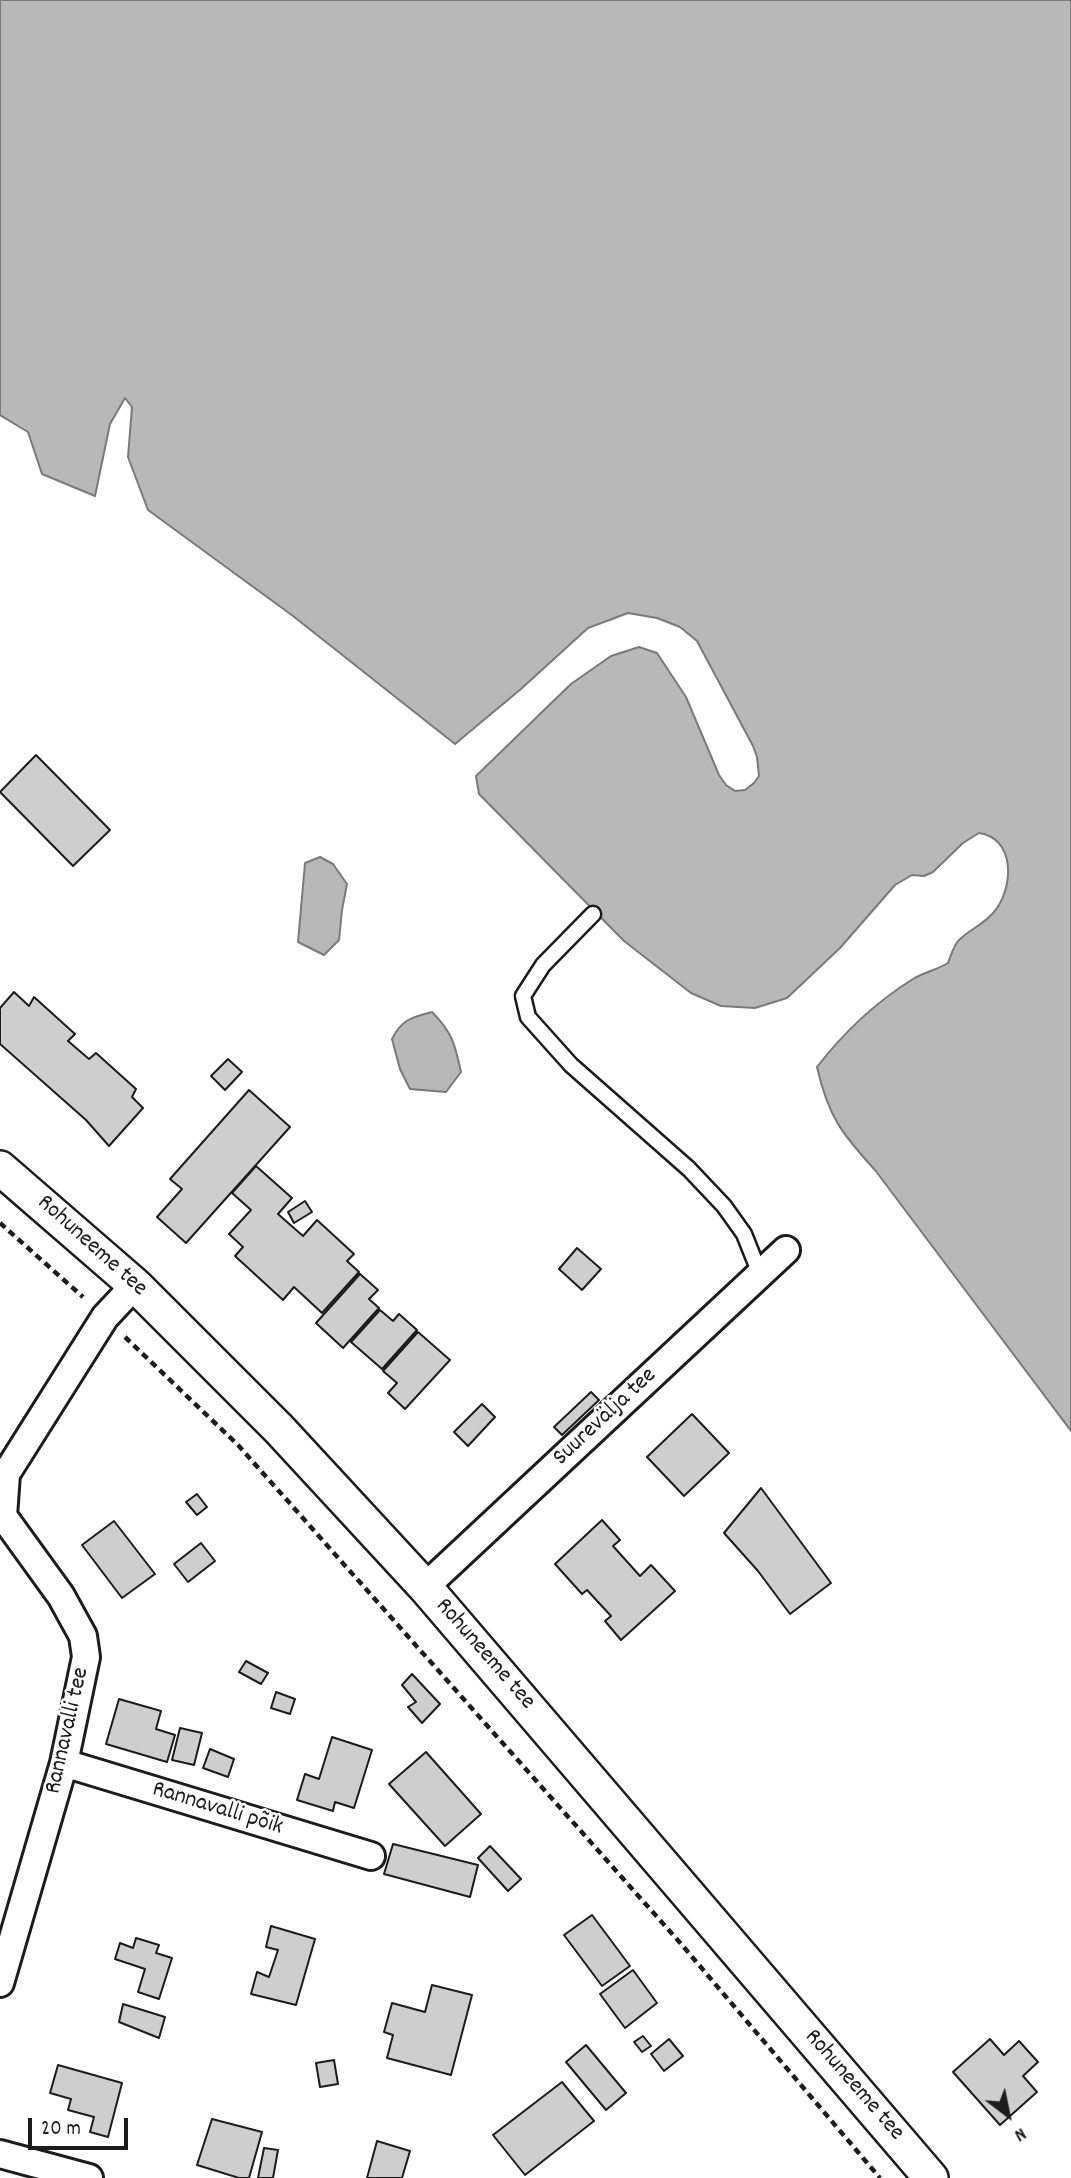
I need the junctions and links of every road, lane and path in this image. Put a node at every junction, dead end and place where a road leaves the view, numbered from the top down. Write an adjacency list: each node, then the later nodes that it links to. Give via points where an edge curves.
1 (593, 914): 5 (lane, via 543,964 523,996 528,1017 570,1065 689,1169 724,1206 744,1234)
2 (0, 1168): 6 (street, Rohuneeme tee)
3 (0, 1223): 7 (path)
4 (786, 1250): 5 (street, Suurevälja tee)
5 (760, 1274): 9 (street, Suurevälja tee)
6 (135, 1285): 7 (street, Rannavalli tee); 9 (street, Rohuneeme tee, via 279,1429)
7 (105, 1317): 8 (street, Rannavalli tee); 15 (path, via 247,1455 682,1944)
8 (3, 1475): 10 (street, Rannavalli tee, via 3,1516 61,1596 83,1636 86,1657)
9 (425, 1587): 16 (street, Rohuneeme tee)
10 (64, 1763): 11 (street, Rannavalli põik); 12 (street, Rannavalli tee)
11 (371, 1856)
12 (0, 1983)
13 (0, 2154): 14 (street)
14 (89, 2178)
15 (880, 2178)
16 (931, 2178)

